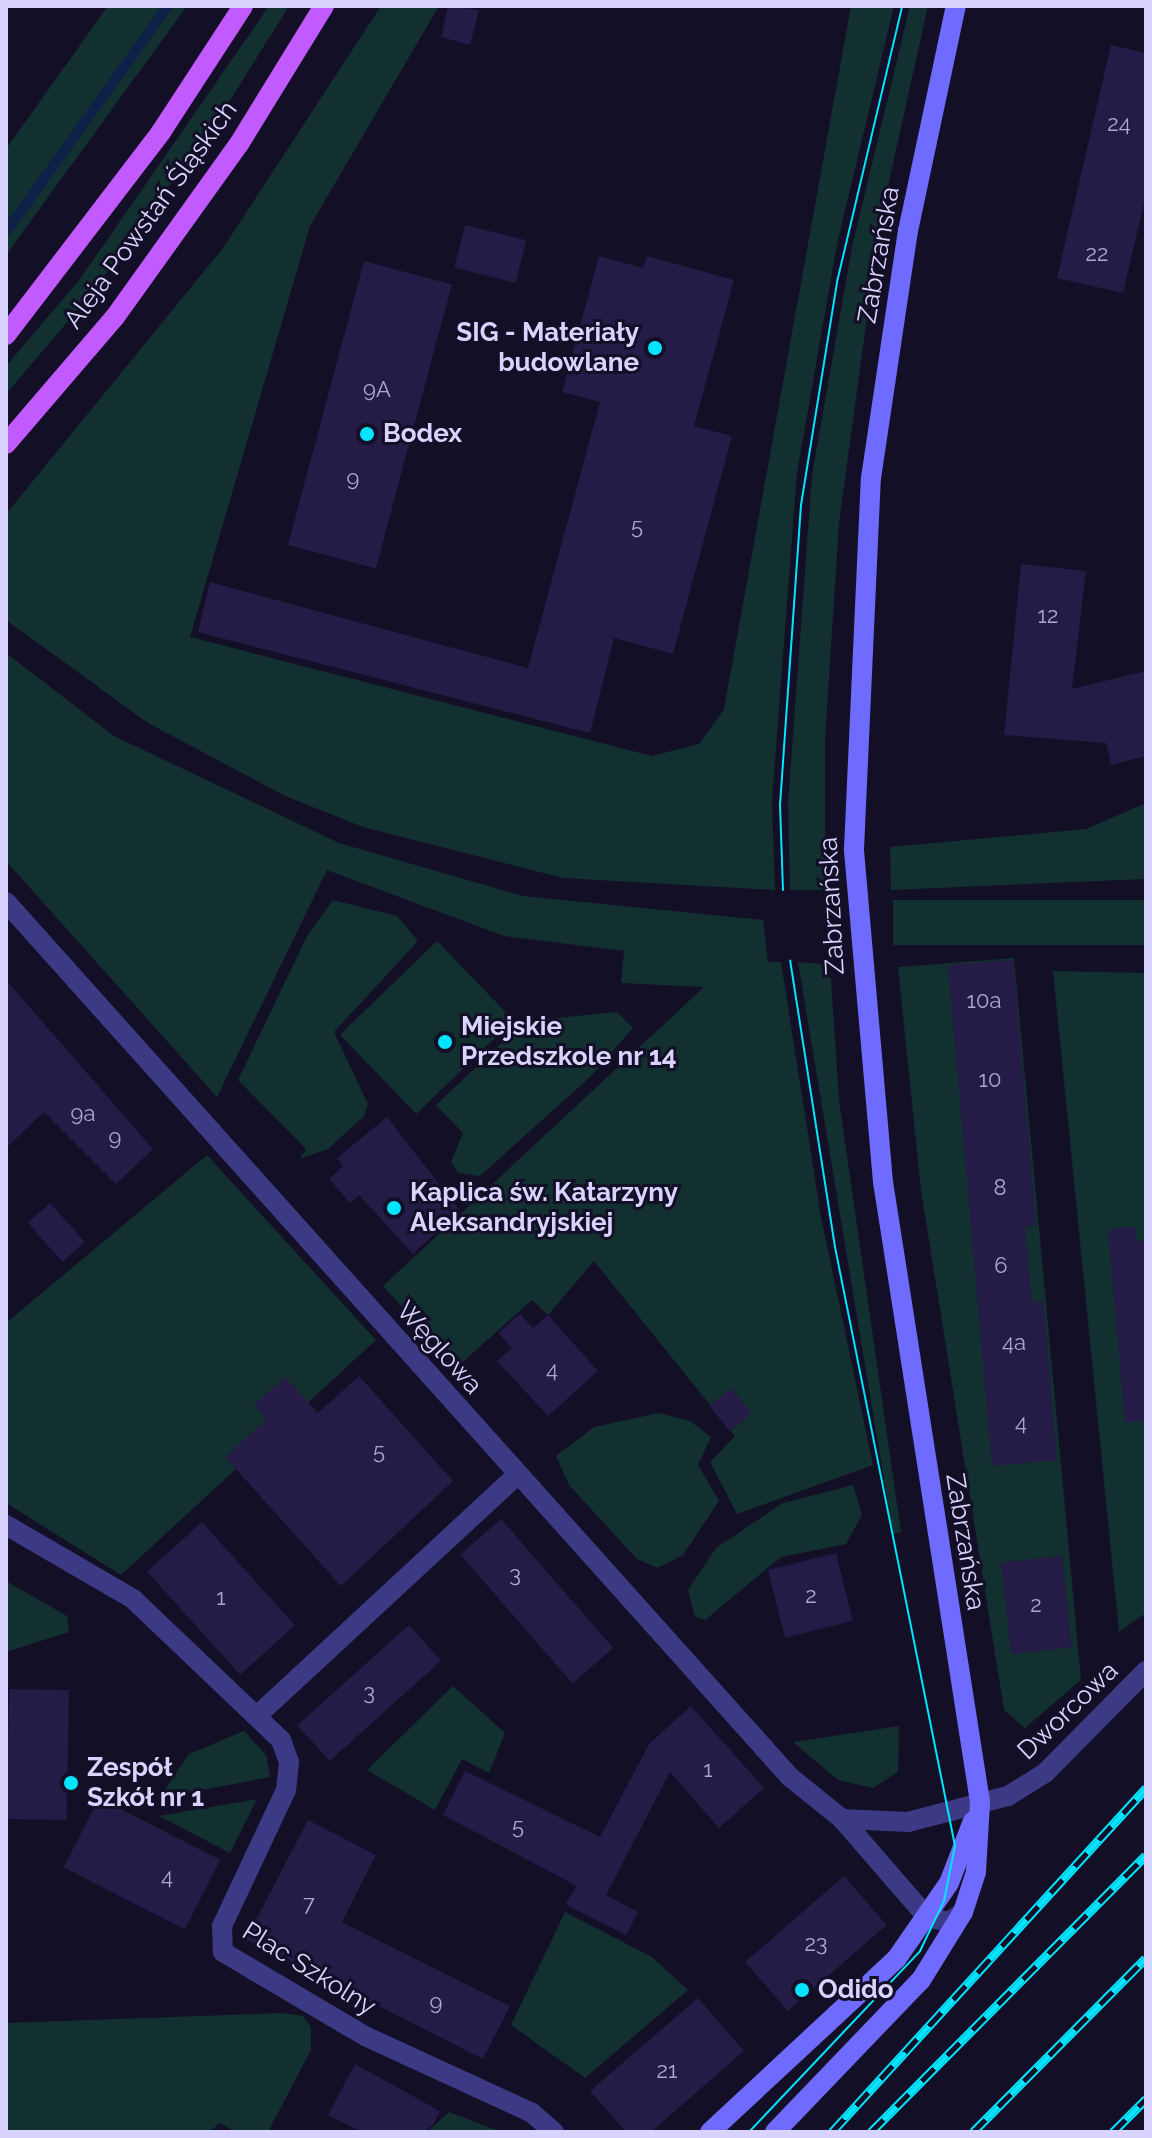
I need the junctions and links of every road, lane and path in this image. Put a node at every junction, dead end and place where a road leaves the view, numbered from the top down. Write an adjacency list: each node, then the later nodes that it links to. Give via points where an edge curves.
1 (243, 6): 4 (main road, Aleja Powstań Śląskich, via 161,132)
2 (324, 6): 5 (main road, Aleja Powstań Śląskich, via 239,144 115,317)
3 (956, 6): 11 (main road, Zabrzańska, via 908,231 871,478 854,849 883,1182)
4 (6, 335)
5 (6, 444)
6 (6, 902): 7 (street, Węglowa)
7 (517, 1475): 10 (street); 12 (street, Węglowa, via 790,1777)
8 (6, 1525): 10 (street, Plac Szkolny, via 133,1599)
9 (1146, 1671): 11 (street, Dworcowa, via 1045,1773)
10 (260, 1713): 15 (street, Plac Szkolny, via 289,1762 286,1790 222,1926 223,1952 367,2037 532,2113)
11 (980, 1802): 12 (street, via 879,1825); 13 (main road, via 976,1872); 14 (main road)
12 (842, 1819): 14 (street, Węglowa)
13 (963, 1912): 14 (street, via 949,1922); 17 (main road, via 921,1980)
14 (927, 1917): 16 (main road, via 897,1958)
15 (554, 2132)
16 (710, 2132)
17 (775, 2132)

